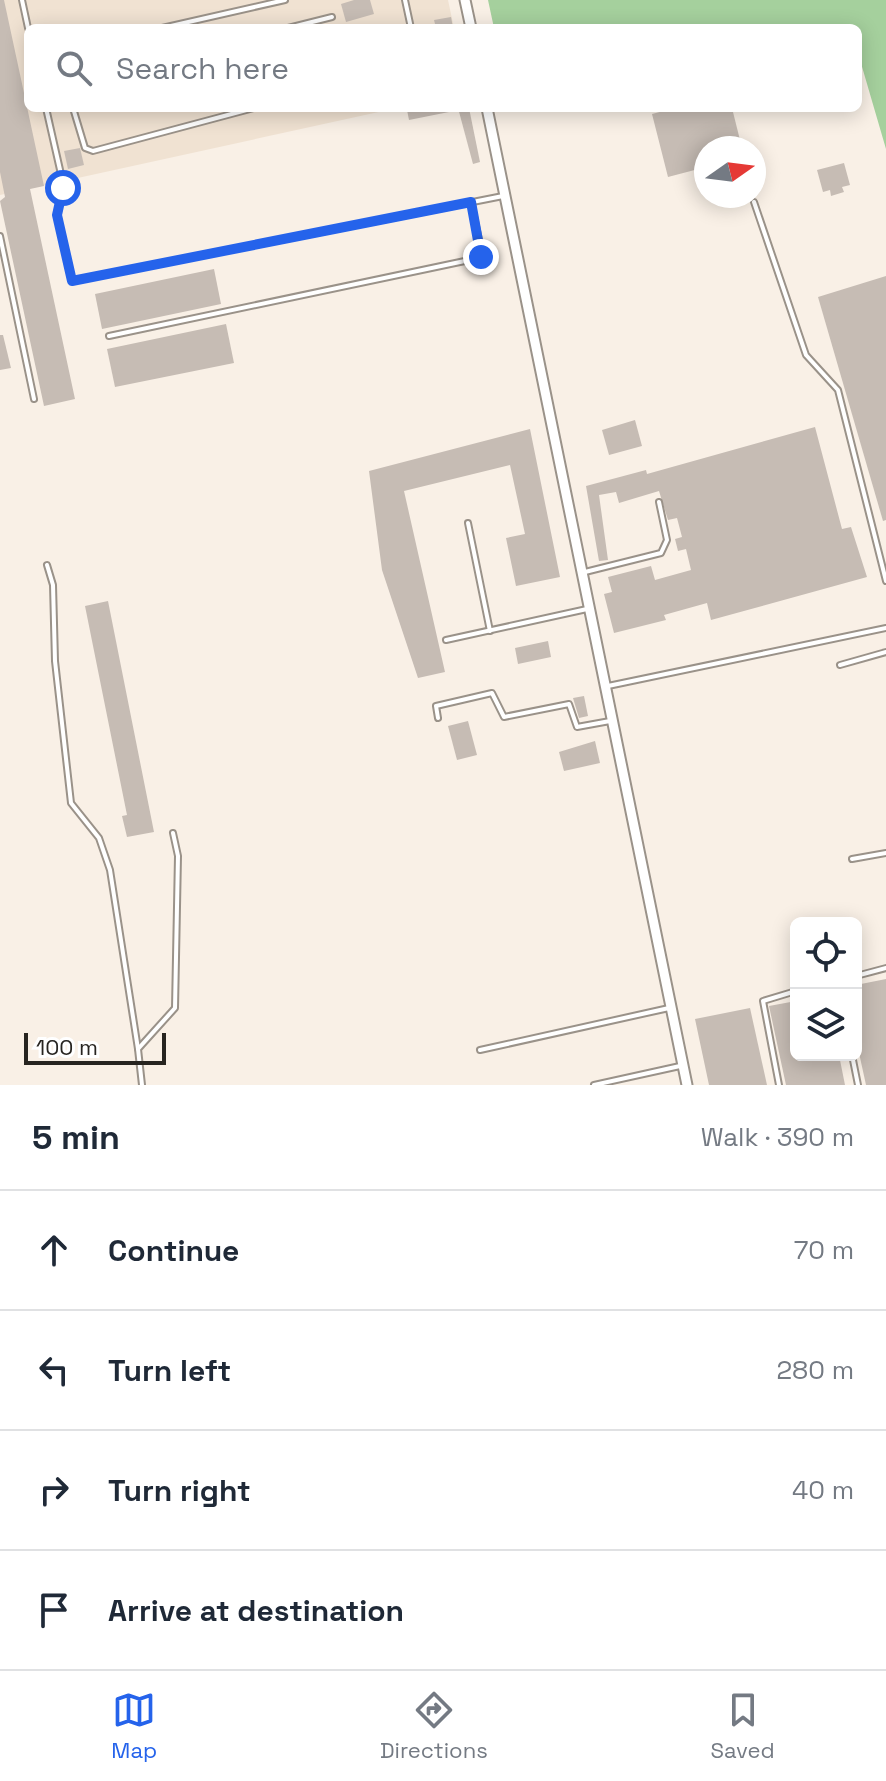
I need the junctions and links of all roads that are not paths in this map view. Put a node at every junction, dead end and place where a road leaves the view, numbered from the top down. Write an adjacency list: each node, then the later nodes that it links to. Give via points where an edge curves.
1 (22, 0): 6 (lane)
2 (285, 0): 7 (lane)
3 (405, 0): 9 (lane)
4 (465, 0): 10 (street)
5 (332, 17): 8 (lane)
6 (27, 24)
7 (180, 24)
8 (304, 24)
9 (410, 24)
10 (470, 24)
11 (47, 112): 16 (lane, via 63,183 57,215 72,281)
12 (74, 112): 13 (lane, via 85,148 93,151)
13 (239, 112)
14 (488, 112): 15 (street)
15 (505, 196): 16 (lane); 24 (street)
16 (471, 202): 19 (lane, via 479,258)
17 (756, 208): 25 (lane, via 806,355 838,390)
18 (0, 236): 20 (lane)
19 (109, 336)
20 (34, 399)
21 (659, 502): 24 (lane, via 667,540 661,553)
22 (468, 523): 28 (lane)
23 (47, 565): 42 (lane, via 71,803 99,838 110,870)
24 (582, 572): 26 (street)
25 (886, 581)
26 (590, 609): 28 (lane); 32 (street)
27 (886, 628): 32 (lane)
28 (490, 631): 29 (lane)
29 (446, 640)
30 (886, 652): 31 (lane)
31 (840, 665)
32 (606, 687): 34 (street)
33 (438, 718): 34 (lane, via 436,706 492,693 504,717 569,704 577,727)
34 (612, 721): 41 (street)
35 (173, 833): 42 (lane, via 178,871 175,1008)
36 (886, 853): 37 (lane)
37 (852, 859)
38 (886, 968): 39 (lane)
39 (862, 974)
40 (790, 993): 49 (lane, via 763,1001)
41 (671, 1008): 43 (lane); 45 (street)
42 (138, 1049): 46 (lane)
43 (480, 1050)
44 (853, 1061): 50 (lane)
45 (683, 1065): 47 (lane); 48 (street)
46 (142, 1085)
47 (594, 1085)
48 (687, 1085)
49 (779, 1085)
50 (858, 1085)

